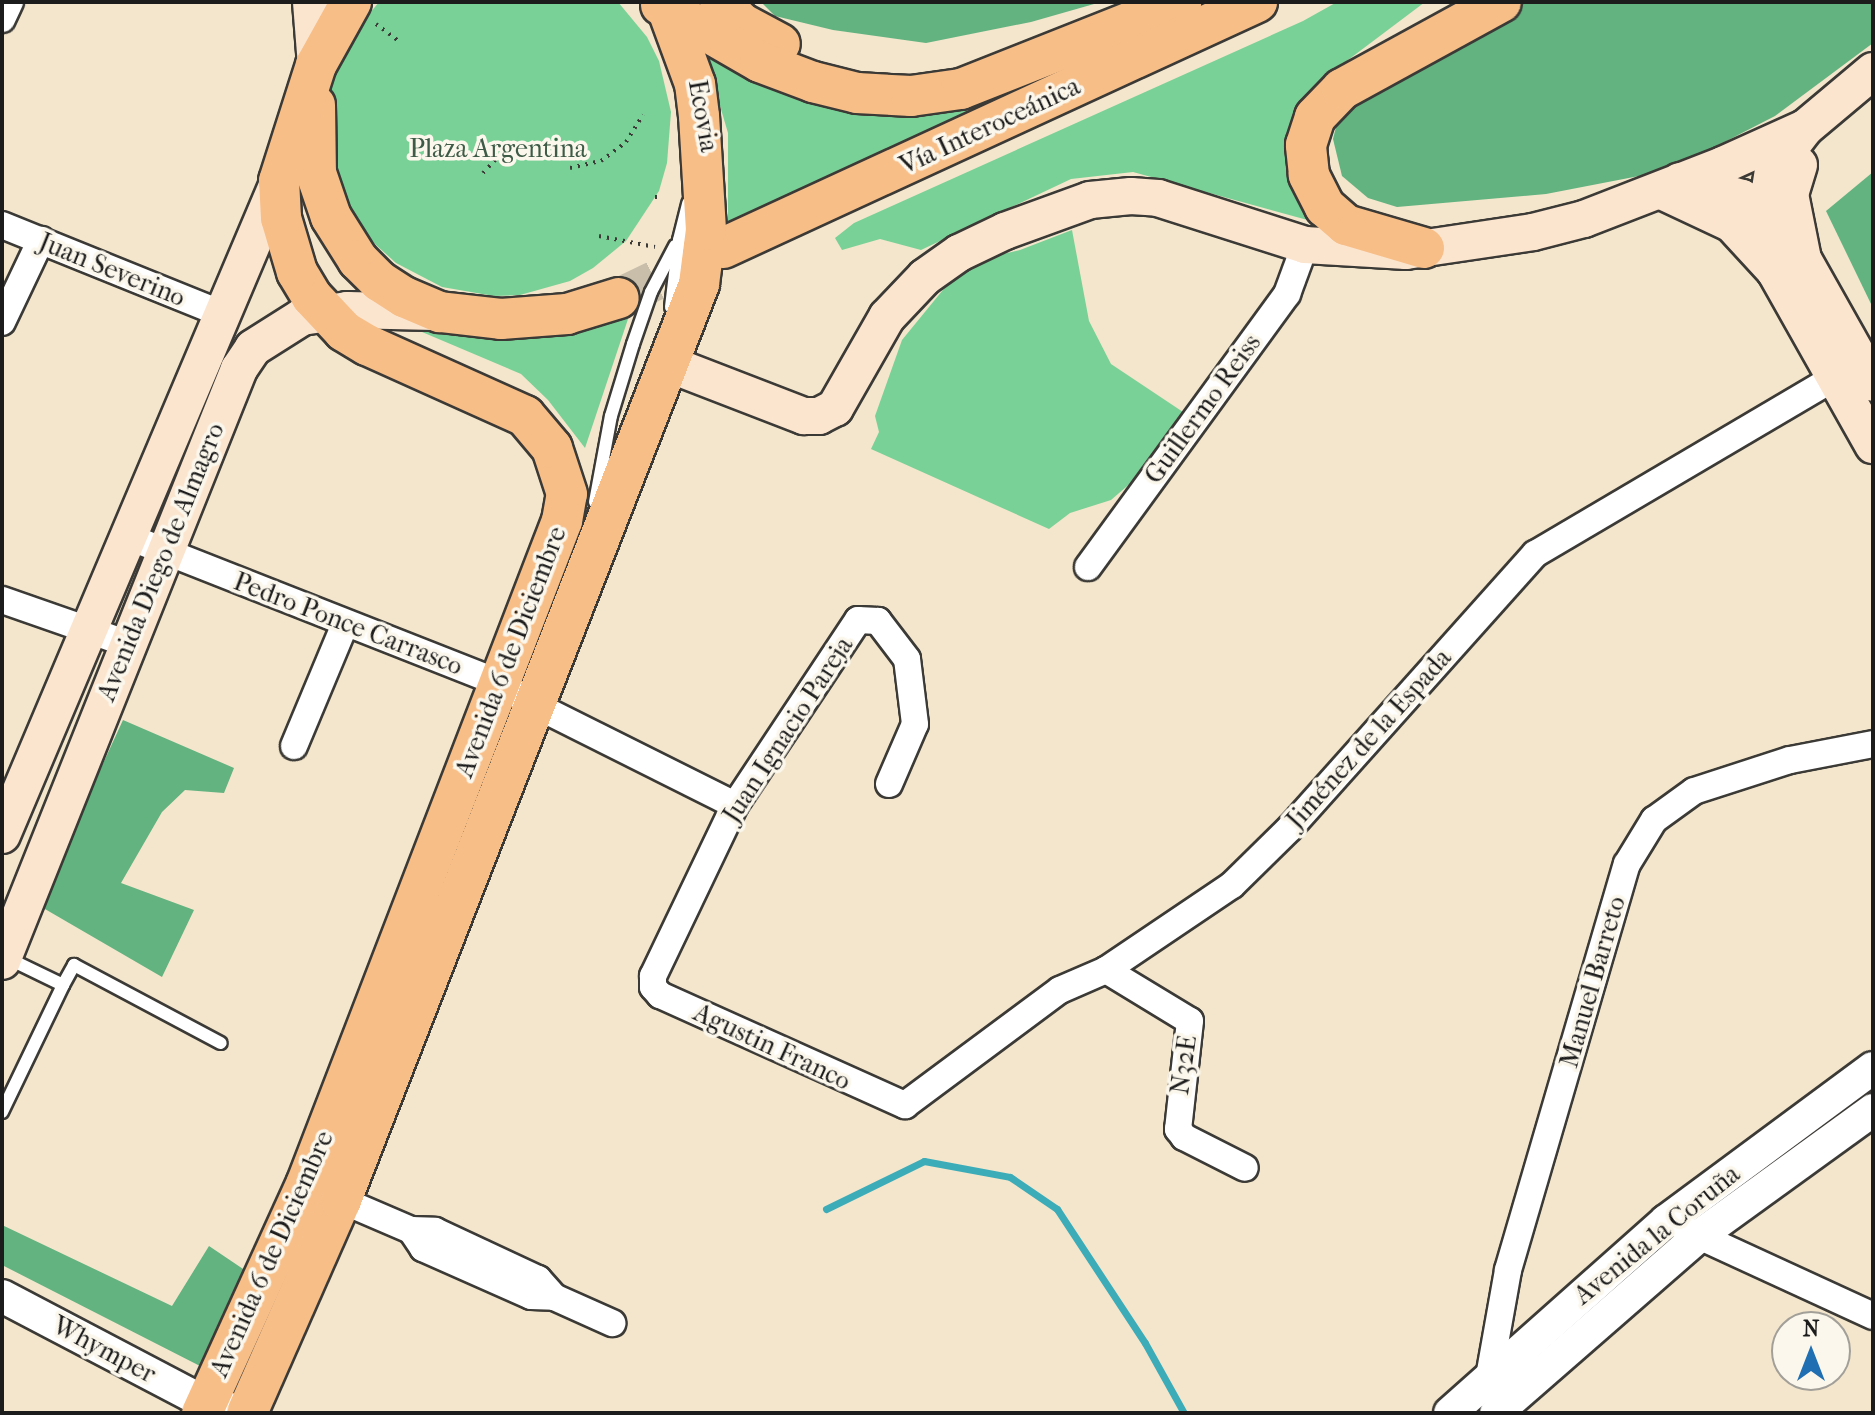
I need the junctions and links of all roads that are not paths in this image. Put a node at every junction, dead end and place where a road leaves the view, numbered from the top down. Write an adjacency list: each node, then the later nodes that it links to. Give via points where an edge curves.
1 (10, 2): 9 (street)
2 (311, 2): 12 (main road)
3 (720, 2): 7 (main road, via 741,23 782,45 838,64 897,73 1000,58)
4 (1257, 2): 10 (main road, Vía Interoceánica)
5 (1501, 2): 25 (main road, via 1342,89 1315,117 1306,145 1309,175 1325,207 1346,225)
6 (658, 6): 11 (main road, Vía Interoceánica, via 760,62 857,93 911,96 961,89); 27 (main road, Avenida 6 de Diciembre, via 695,84 706,230)
7 (1170, 7): 10 (main road, Vía Interoceánica)
8 (364, 13): 12 (main road, Avenida 6 de Diciembre)
9 (2, 19)
10 (1126, 44): 11 (main road, Vía Interoceánica); 14 (main road, Vía Interoceánica)
11 (1047, 56): 14 (main road)
12 (316, 65): 17 (main road, Avenida 6 de Diciembre); 30 (main road, via 316,173 335,226 379,281)
13 (1870, 86): 16 (main road); 26 (main road, via 1799,167 1790,194)
14 (1063, 93): 24 (main road, Vía Interoceánica); 27 (main road, via 1065,108 1054,123)
15 (685, 124): 22 (lane, Ecovia, via 691,195)
16 (1805, 128): 18 (main road); 19 (main road, via 1773,170)
17 (279, 181): 29 (main road, Avenida 6 de Diciembre, via 281,218 297,272); 31 (main road, Avenida Diego de Almagro)
18 (1669, 185): 19 (main road, via 1725,191); 25 (main road, via 1584,219); 26 (main road)
19 (1766, 214): 26 (main road)
20 (2, 225): 21 (street, Juan Severino)
21 (41, 240): 31 (street, Juan Severino); 32 (street)
22 (679, 240): 33 (lane); 38 (lane, via 651,292 633,344 611,416)
23 (1305, 245): 25 (main road); 34 (main road, via 1158,198 1090,200 1005,231 925,277 887,317 835,408 819,416 804,416); 41 (street, Guillermo Reiss, via 1287,294)
24 (723, 248)
25 (1424, 248)
26 (1789, 265): 35 (main road); 36 (main road)
27 (699, 284): 34 (main road, Avenida 6 de Diciembre)
28 (619, 298): 30 (main road, via 567,314 524,319)
29 (325, 311): 30 (main road, Avenida Diego de Almagro); 40 (main road, Avenida Diego de Almagro, via 277,331 253,348 239,369); 47 (main road, Avenida 6 de Diciembre, via 367,345 525,416 552,448 567,494)
30 (440, 312)
31 (222, 314): 39 (main road, Avenida Diego de Almagro)
32 (2, 322)
33 (666, 322)
34 (661, 362): 38 (lane); 47 (main road, Avenida 6 de Diciembre)
35 (1834, 378): 37 (main road); 54 (street, Jiménez de la Espada, via 1535,554 1290,828 1232,885)
36 (1873, 383)
37 (1873, 445)
38 (592, 522): 42 (lane)
39 (129, 537): 40 (street, Pedro Ponce Carrasco); 45 (main road, Avenida Diego de Almagro)
40 (165, 552): 44 (street, Pedro Ponce Carrasco); 46 (main road, Avenida Diego de Almagro)
41 (1088, 567)
42 (568, 580)
43 (2, 600): 45 (street)
44 (345, 624): 47 (street, Pedro Ponce Carrasco); 49 (street)
45 (88, 630): 46 (street); 52 (main road, Avenida Diego de Almagro)
46 (128, 644): 53 (main road, Avenida Diego de Almagro)
47 (518, 694): 51 (street, Pedro Ponce Carrasco); 63 (main road, Avenida 6 de Diciembre); 71 (main road, Avenida 6 de Diciembre, via 306,1185)
48 (1873, 744): 70 (street, Manuel Barreto, via 1790,760 1694,791 1654,820 1627,864 1508,1270)
49 (294, 746)
50 (889, 784): 51 (street, Juan Ignacio Pareja, via 915,724 907,659 878,621 858,620)
51 (735, 805): 55 (street, Juan Ignacio Pareja)
52 (2, 835)
53 (3, 959): 56 (lane)
54 (1106, 970): 59 (street, Jiménez de la Espada, via 1060,990); 62 (street, N32E, via 1190,1021 1178,1129)
55 (653, 976): 59 (street, Agustin Franco, via 660,995)
56 (63, 985): 57 (lane, via 74,965); 61 (lane)
57 (221, 1043)
58 (1873, 1068): 64 (street, Avenida la Coruña)
59 (905, 1105)
60 (1873, 1110): 65 (street, Avenida la Coruña)
61 (2, 1112)
62 (1245, 1168)
63 (335, 1197): 68 (street, via 411,1230 435,1231 538,1279 554,1297); 69 (lane); 71 (main road, Avenida 6 de Diciembre)
64 (1666, 1221): 65 (street); 70 (street, Avenida la Coruña)
65 (1699, 1236): 67 (street); 72 (street, Avenida la Coruña)
66 (2, 1296): 71 (street, Whymper)
67 (1873, 1316)
68 (612, 1323)
69 (265, 1338)
70 (1489, 1377): 72 (street); 73 (street, Avenida la Coruña)
71 (232, 1409)
72 (1502, 1411)
73 (1450, 1413)

